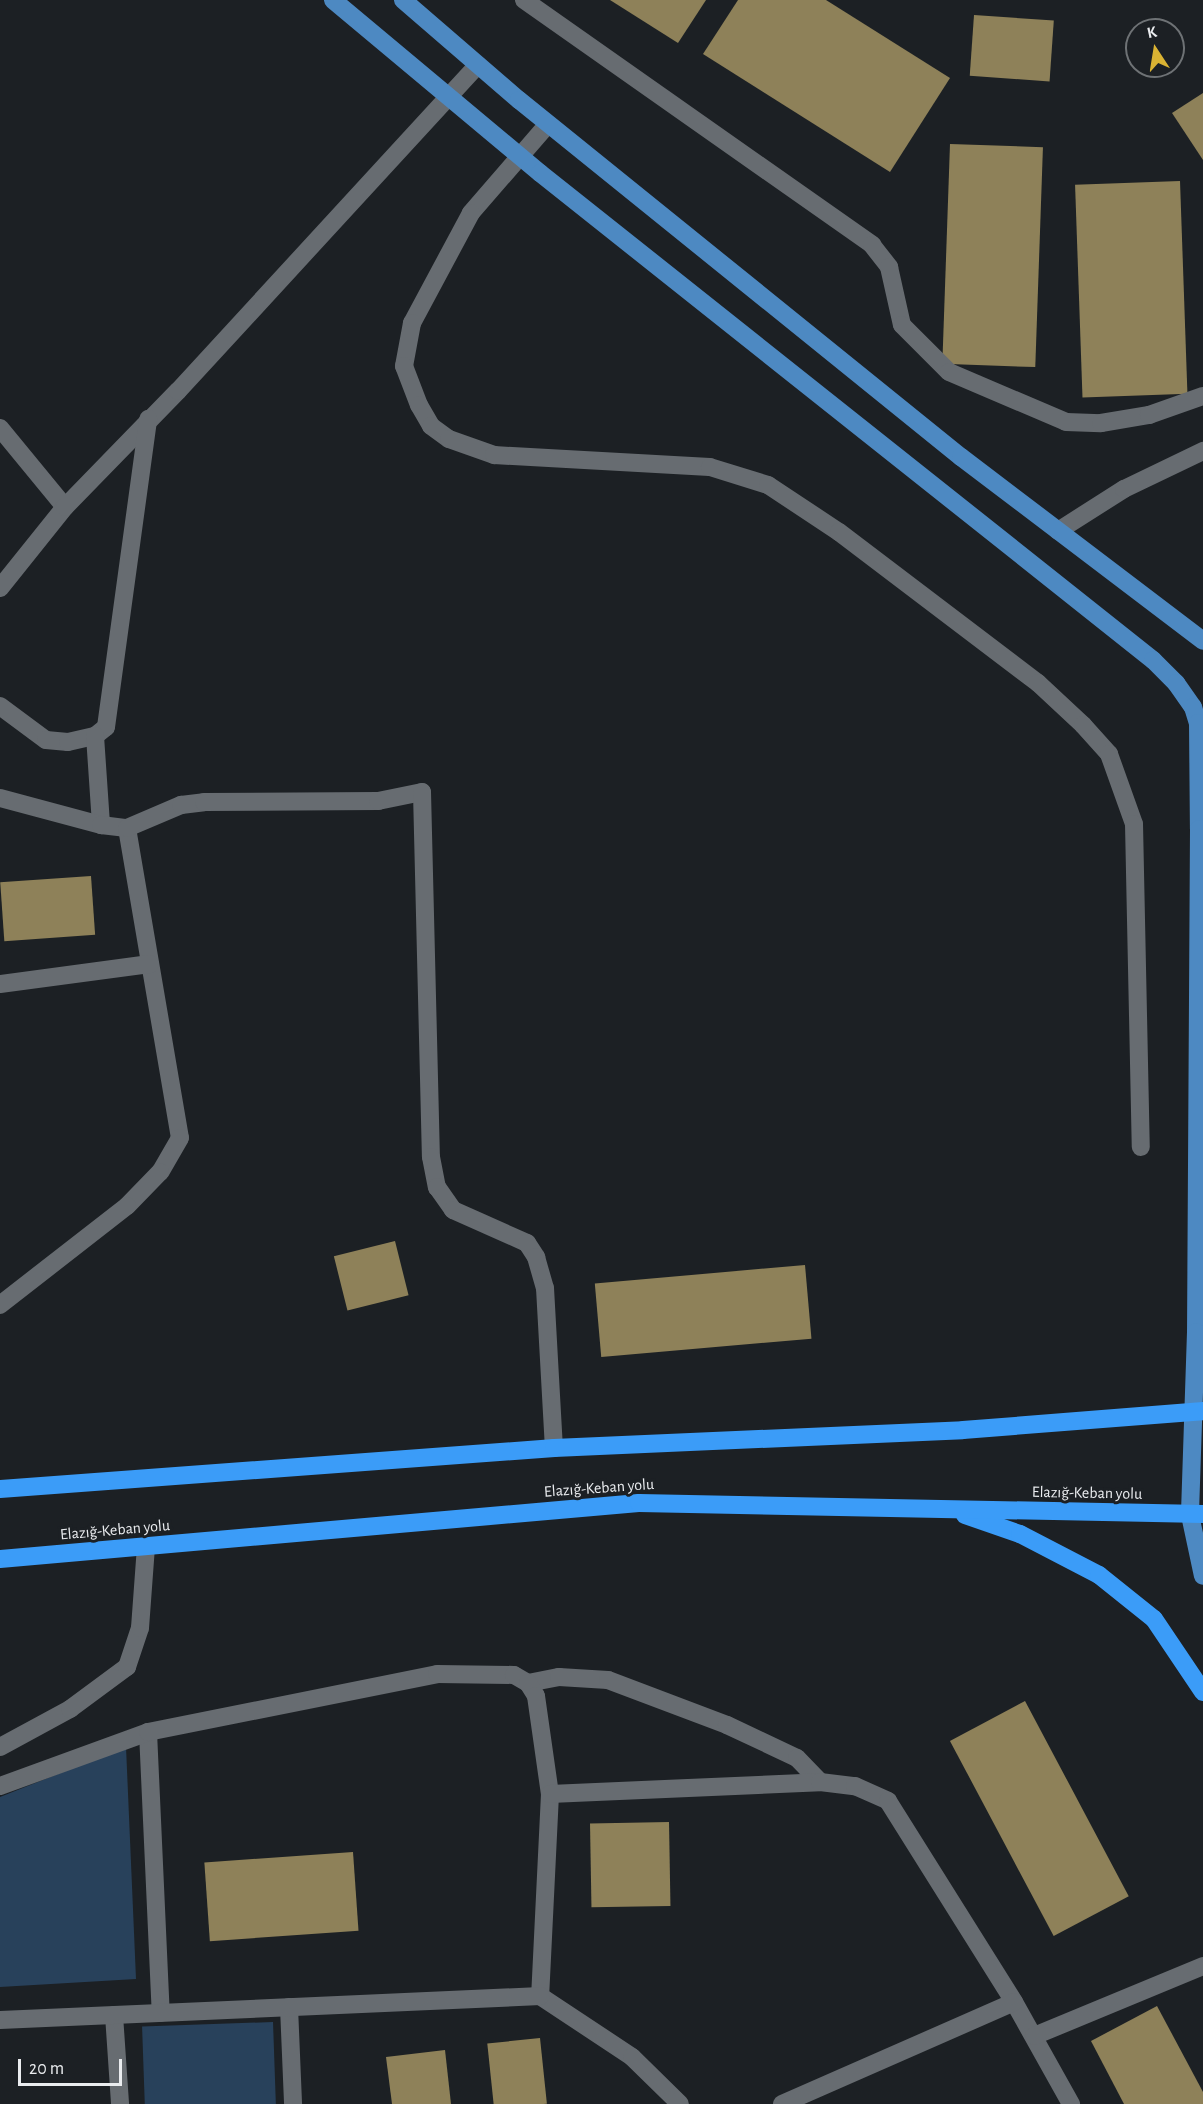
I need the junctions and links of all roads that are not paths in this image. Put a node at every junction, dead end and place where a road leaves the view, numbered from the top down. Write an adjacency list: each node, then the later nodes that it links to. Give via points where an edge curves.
1 (333, 0): 5 (main road)
2 (403, 0): 4 (main road)
3 (524, 0): 8 (street, via 873,245 889,267 902,325 949,372 1066,422 1101,423 1149,415)
4 (478, 65): 5 (street); 6 (main road)
5 (449, 97): 7 (main road); 9 (street)
6 (548, 124): 7 (street); 13 (main road)
7 (519, 155): 18 (main road, via 1153,660 1193,707); 24 (street, via 471,213 412,323 404,366 431,426 469,449 494,455 710,468 768,484 1019,668 1083,725 1109,754 1134,824)
8 (1203, 396)
9 (148, 420): 12 (street); 17 (street, via 112,698 106,727)
10 (0, 428): 12 (street)
11 (1203, 451): 13 (street, via 1124,489)
12 (65, 507): 14 (street)
13 (1058, 531): 15 (main road)
14 (0, 588)
15 (1203, 641)
16 (0, 706): 17 (street, via 46,740 68,742)
17 (95, 736): 20 (street)
18 (1201, 769): 26 (main road)
19 (0, 798): 20 (street)
20 (101, 825): 21 (street)
21 (127, 828): 22 (street); 27 (street, via 181,806 204,802 378,801 422,792 431,1157 437,1187 453,1209 527,1243 536,1257 545,1288)
22 (150, 964): 23 (street); 25 (street, via 180,1138 160,1172 127,1206)
23 (0, 984)
24 (1141, 1147)
25 (0, 1305)
26 (1197, 1411): 27 (highway, via 963,1430); 30 (main road)
27 (554, 1448): 28 (highway)
28 (0, 1489)
29 (946, 1509): 30 (highway, Elazığ-Keban yolu); 31 (highway, Elazığ-Keban yolu, via 639,1503); 35 (highway, via 1020,1534 1099,1575 1154,1619)
30 (1197, 1515): 33 (main road)
31 (146, 1546): 32 (highway, Elazığ-Keban yolu); 37 (street, via 140,1628 127,1667 70,1709)
32 (0, 1559)
33 (1203, 1576)
34 (528, 1683): 36 (street, via 504,1674 437,1674); 38 (street, via 559,1677 608,1680 727,1725 797,1758); 40 (street, via 536,1696)
35 (1203, 1692)
36 (148, 1732): 39 (street); 45 (street)
37 (0, 1747)
38 (820, 1782): 40 (street); 43 (street, via 855,1786 888,1801)
39 (0, 1786)
40 (550, 1794): 42 (street)
41 (1203, 1966): 48 (street)
42 (540, 1995): 44 (street); 51 (street, via 632,2057)
43 (1014, 2002): 48 (street); 52 (street)
44 (289, 2007): 45 (street); 50 (street)
45 (160, 2013): 46 (street)
46 (114, 2015): 47 (street); 49 (street)
47 (0, 2020)
48 (1034, 2036): 53 (street)
49 (120, 2104)
50 (293, 2104)
51 (680, 2104)
52 (782, 2104)
53 (1071, 2104)

